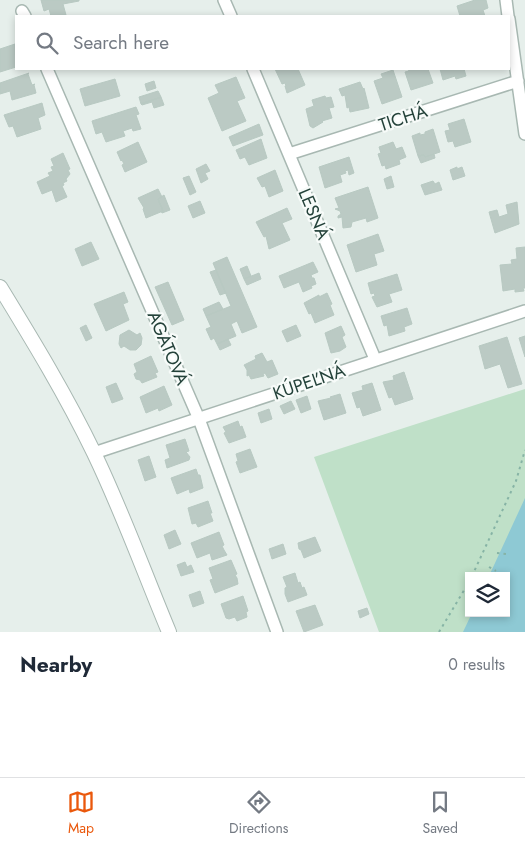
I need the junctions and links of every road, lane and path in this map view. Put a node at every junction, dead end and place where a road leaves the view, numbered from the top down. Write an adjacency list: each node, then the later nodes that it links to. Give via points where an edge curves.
1 (224, 0): 3 (street)
2 (506, 0): 4 (street)
3 (231, 15)
4 (508, 15)
5 (510, 25): 8 (street)
6 (47, 70): 14 (street, AGÁTOVÁ)
7 (253, 70): 10 (street, LESNÁ)
8 (518, 81): 9 (street); 10 (street, TICHÁ)
9 (525, 134)
10 (289, 154): 13 (street, LESNÁ)
11 (0, 287): 16 (street)
12 (525, 311): 13 (street, KÚPEĽNÁ)
13 (375, 359): 14 (street, KÚPEĽNÁ)
14 (199, 419): 16 (street, KÚPEĽNÁ); 24 (street, AGÁTOVÁ)
15 (525, 450): 21 (path, via 516,481)
16 (94, 453): 23 (street)
17 (497, 553): 18 (path)
18 (507, 554)
19 (490, 567): 20 (path)
20 (496, 571)
21 (474, 572)
22 (465, 589): 25 (path)
23 (169, 632)
24 (277, 632)
25 (439, 632)

